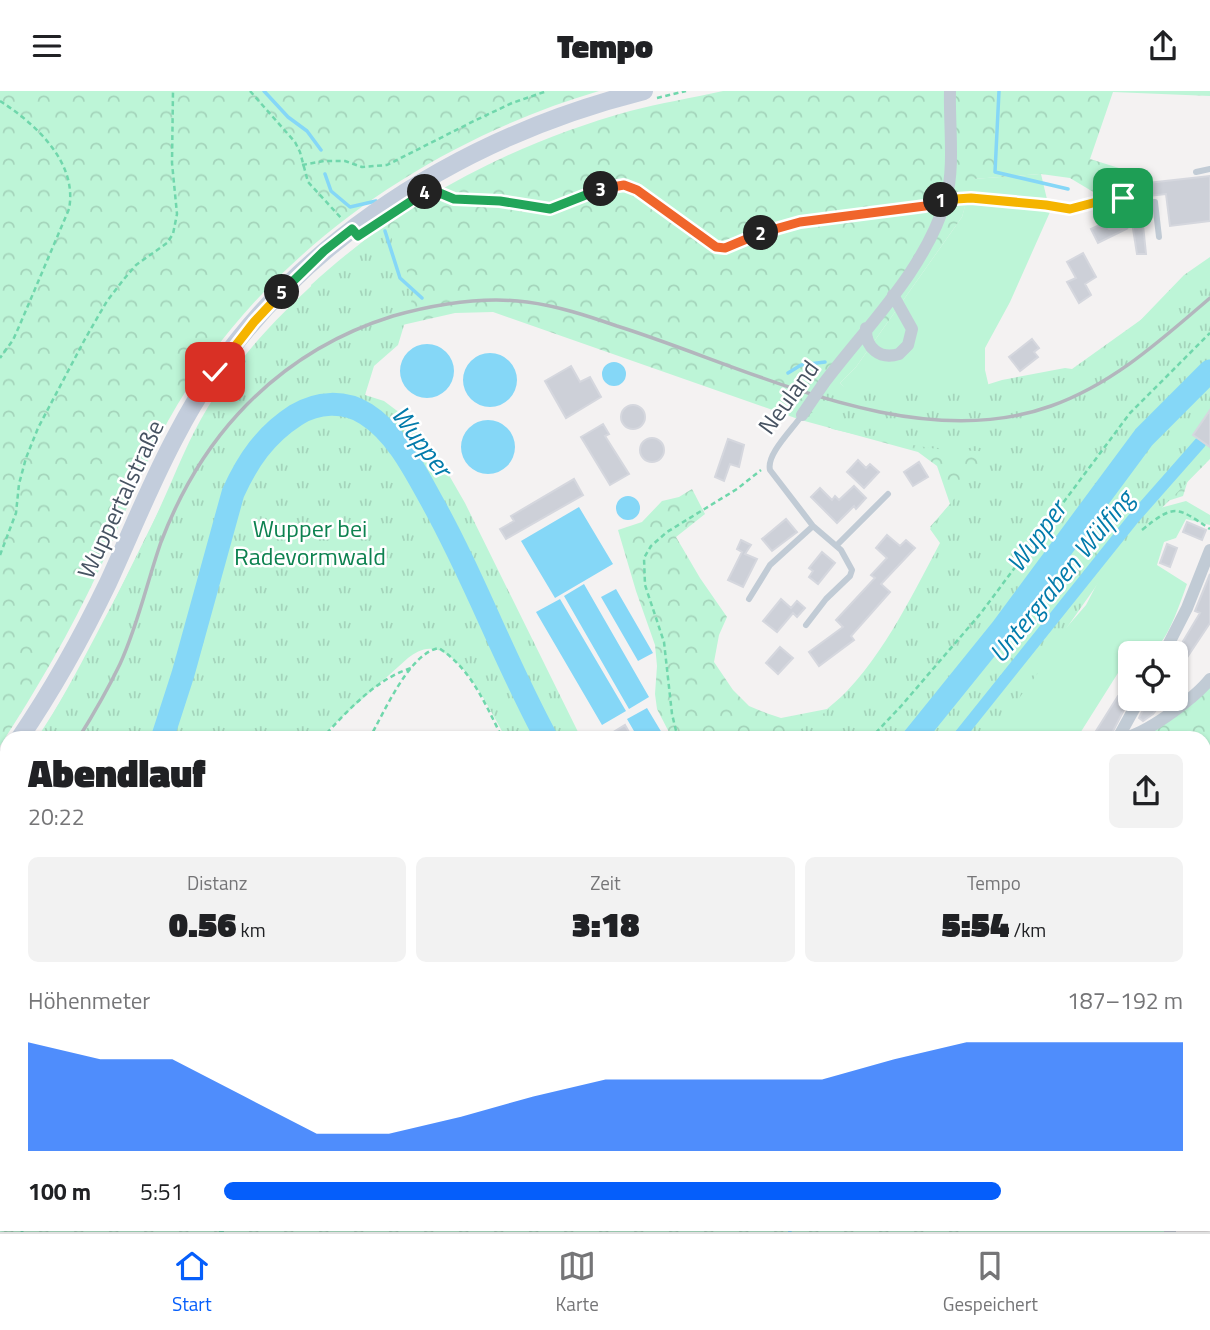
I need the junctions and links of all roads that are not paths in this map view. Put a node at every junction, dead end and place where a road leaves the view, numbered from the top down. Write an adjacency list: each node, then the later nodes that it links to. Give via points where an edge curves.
1 (950, 91): 5 (street, Neuland)
2 (650, 95): 19 (main road, Wuppertalstraße, via 583,109 487,147 423,181 324,251 276,298 209,381 166,454 74,650)
3 (1210, 169): 4 (lane)
4 (1196, 171)
5 (946, 199): 6 (lane, via 1070,209 1116,198 1155,202); 7 (street, Neuland, via 926,245)
6 (1159, 237)
7 (893, 295): 8 (street, Neuland); 8 (street, via 912,330 904,350 894,356 877,353 867,342)
8 (866, 328): 9 (street, Neuland, bridge)
9 (802, 415): 11 (lane, Neuland, via 769,464)
10 (888, 494): 12 (lane)
11 (813, 526): 12 (lane, Neuland); 14 (lane, via 770,565)
12 (837, 544): 15 (lane, Neuland, via 849,561 851,574)
13 (1210, 550): 16 (street)
14 (749, 599)
15 (806, 625)
16 (1170, 641)
17 (1210, 679): 21 (street)
18 (1133, 711): 20 (street)
19 (24, 731)
20 (1123, 731)
21 (1143, 731)

